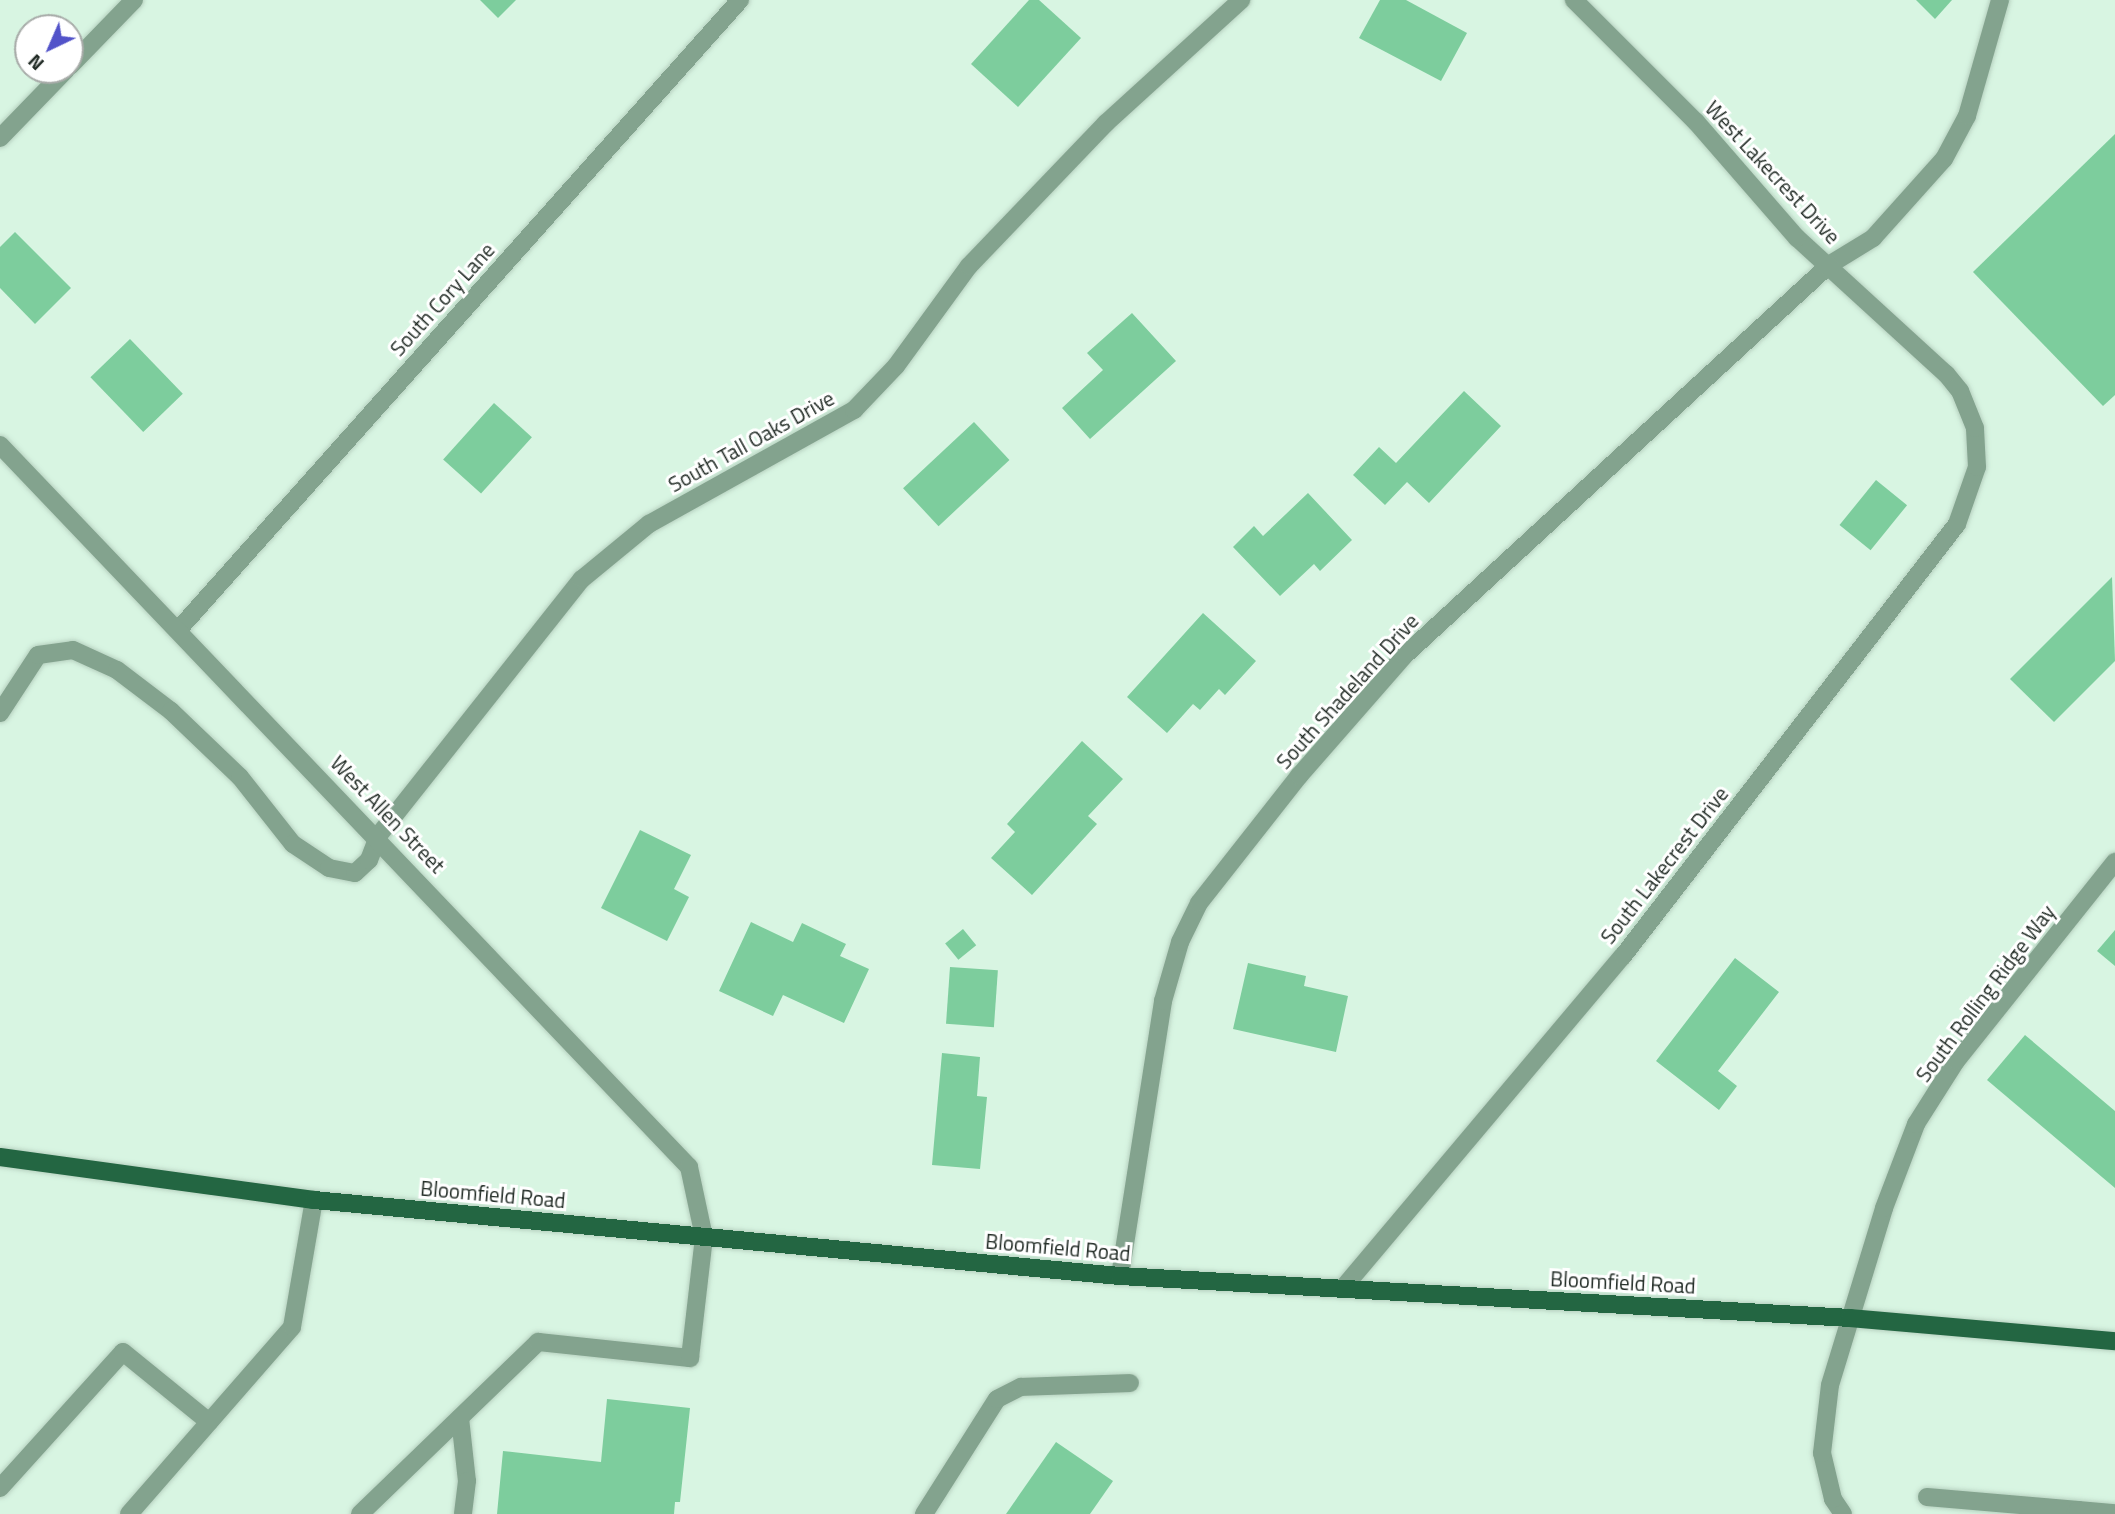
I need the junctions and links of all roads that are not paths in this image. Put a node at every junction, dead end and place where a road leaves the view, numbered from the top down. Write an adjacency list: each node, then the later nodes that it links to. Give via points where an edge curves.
1 (134, 0): 6 (street)
2 (740, 0): 12 (street, South Cory Lane)
3 (1241, 0): 14 (street, South Tall Oaks Drive, via 1106,123 969,266 897,366 854,410 649,524 582,579)
4 (1574, 0): 9 (street, West Lakecrest Drive, via 1696,122 1797,238)
5 (2000, 0): 9 (street, South Shadeland Drive, via 1967,116 1944,159 1873,238)
6 (84, 52)
7 (52, 84): 8 (street)
8 (0, 138)
9 (1829, 265): 11 (street, West Lakecrest Drive, via 1946,374 1969,411); 19 (street, South Shadeland Drive, via 1404,656 1199,903 1180,943 1163,1001)
10 (0, 445): 12 (street, West Allen Street)
11 (1978, 446): 20 (street, South Lakecrest Drive, via 1973,486 1957,524 1623,956)
12 (179, 629): 14 (street, West Allen Street)
13 (0, 713): 14 (street, South Tall Oaks Drive, via 37,655 73,650 117,670 171,711 240,777 293,844 329,868 355,873 369,860)
14 (378, 836): 18 (street, West Allen Street, via 689,1167)
15 (2115, 862): 21 (street, South Rolling Ridge Way, via 1956,1061 1916,1124)
16 (0, 1157): 17 (main road, Bloomfield Road)
17 (314, 1200): 18 (main road, Bloomfield Road); 25 (street, via 292,1327)
18 (704, 1237): 19 (main road, Bloomfield Road); 24 (street, West Allen Street, via 690,1357 538,1342)
19 (1120, 1276): 20 (main road, Bloomfield Road)
20 (1343, 1288): 21 (main road, Bloomfield Road)
21 (1850, 1318): 22 (main road, Bloomfield Road); 34 (street, South Rolling Ridge Way, via 1830,1385 1822,1453 1833,1499)
22 (2115, 1341)
23 (1130, 1383): 33 (street, via 1021,1387 996,1399)
24 (460, 1418): 31 (street); 32 (street, via 467,1481)
25 (209, 1422): 26 (street, via 123,1352); 30 (street)
26 (0, 1488)
27 (1927, 1497): 28 (street)
28 (2076, 1512): 29 (street)
29 (2115, 1513)
30 (129, 1514)
31 (360, 1514)
32 (463, 1514)
33 (924, 1514)
34 (1843, 1514)

